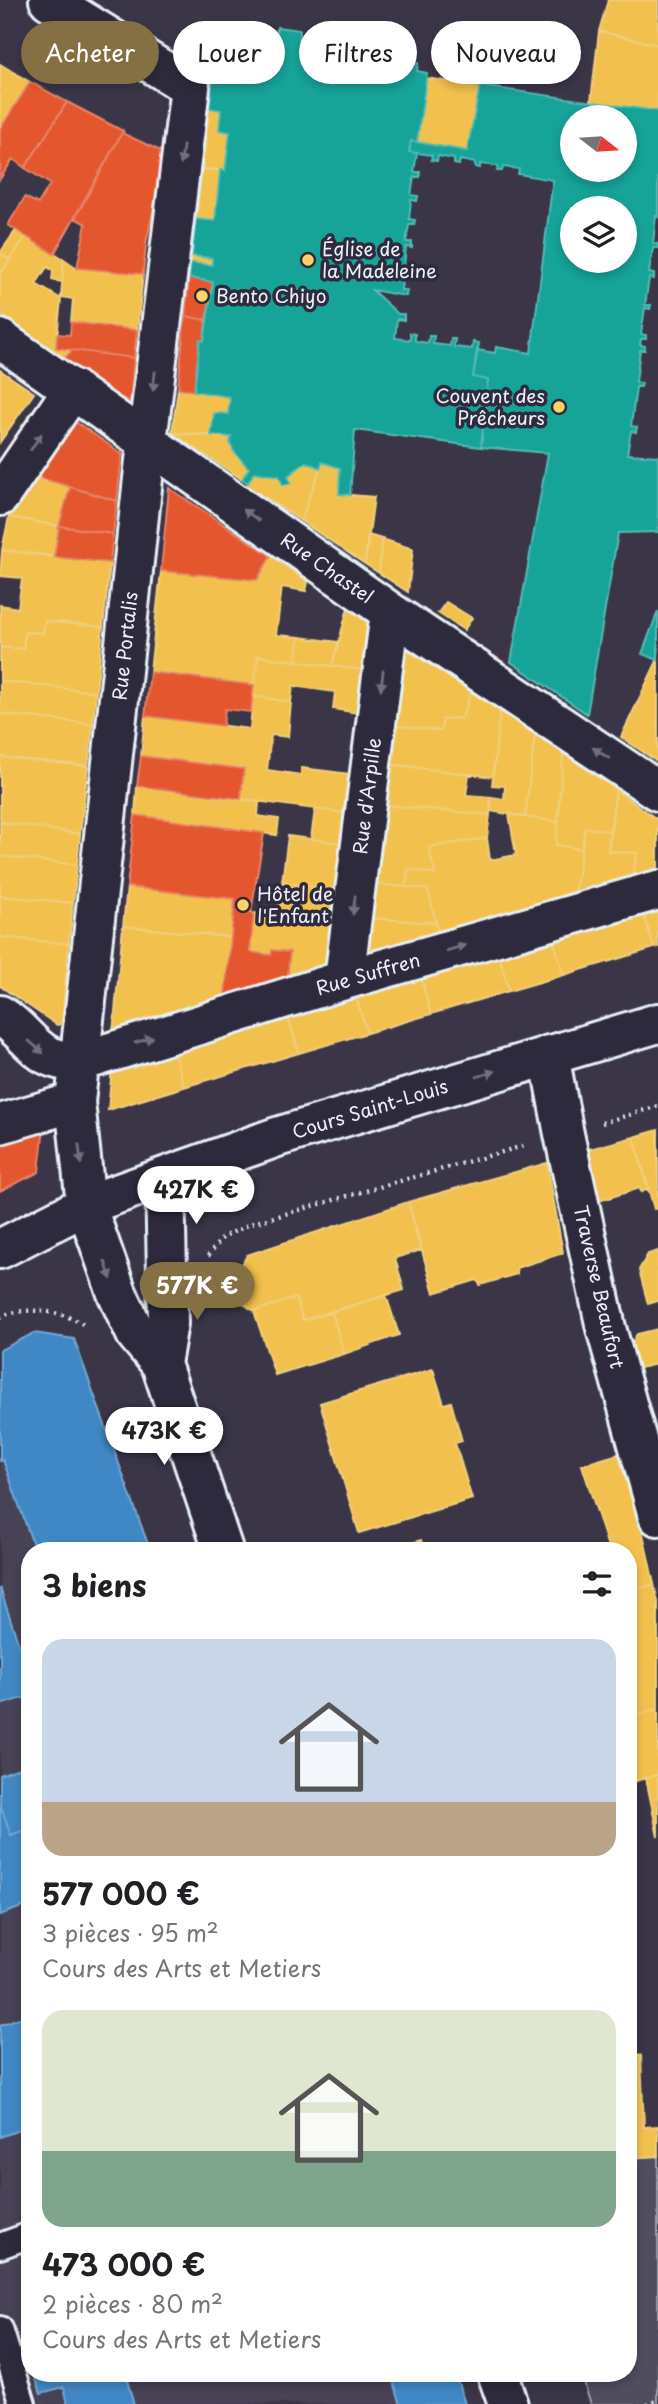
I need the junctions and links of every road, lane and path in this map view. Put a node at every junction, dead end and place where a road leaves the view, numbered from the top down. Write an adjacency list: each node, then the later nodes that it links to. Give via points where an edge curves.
1 (49, 0): 4 (street, Rue Portalis, one-way to 4, via 190,87)
2 (0, 339): 3 (street, Rue Chastel)
3 (73, 389): 4 (street, Rue Chastel); 5 (street, one-way to 3)
4 (147, 442): 6 (street, Rue Chastel, one-way to 4); 13 (street, Rue Portalis)
5 (0, 496)
6 (390, 612): 7 (street, Rue Chastel, one-way to 6); 9 (street, Rue d'Arpille, one-way to 9)
7 (658, 791)
8 (658, 890): 9 (street, Rue Suffren, one-way to 8)
9 (344, 980): 13 (street, Rue Suffren, one-way to 9)
10 (0, 1016): 13 (street, one-way to 13, via 50,1058)
11 (658, 1023): 12 (street, Cours Saint-Louis)
12 (549, 1055): 16 (street, Cours Saint-Louis, one-way to 12, via 277,1137); 24 (street, Traverse Beaufort, via 606,1328)
13 (79, 1062): 14 (street, Rue Portalis)
14 (75, 1102): 15 (street); 18 (street, Rue Portalis, one-way to 18)
15 (0, 1124)
16 (165, 1178): 18 (street, Cours Saint-Louis); 23 (street, via 168,1323)
17 (401, 1181): 20 (path, via 250,1224 223,1237)
18 (86, 1205): 19 (street, Cours Saint-Louis); 23 (street, Rue Portalis, one-way to 23, via 136,1334)
19 (0, 1249)
20 (207, 1257)
21 (0, 1317): 22 (path, via 39,1312 69,1317)
22 (93, 1329)
23 (161, 1364): 25 (street)
24 (658, 1516)
25 (220, 1542)
26 (21, 2238): 27 (lane)
27 (0, 2246)
28 (0, 2329): 31 (lane)
29 (500, 2382): 32 (street)
30 (658, 2401): 33 (path)
31 (23, 2404)
32 (508, 2404)
33 (647, 2404)

